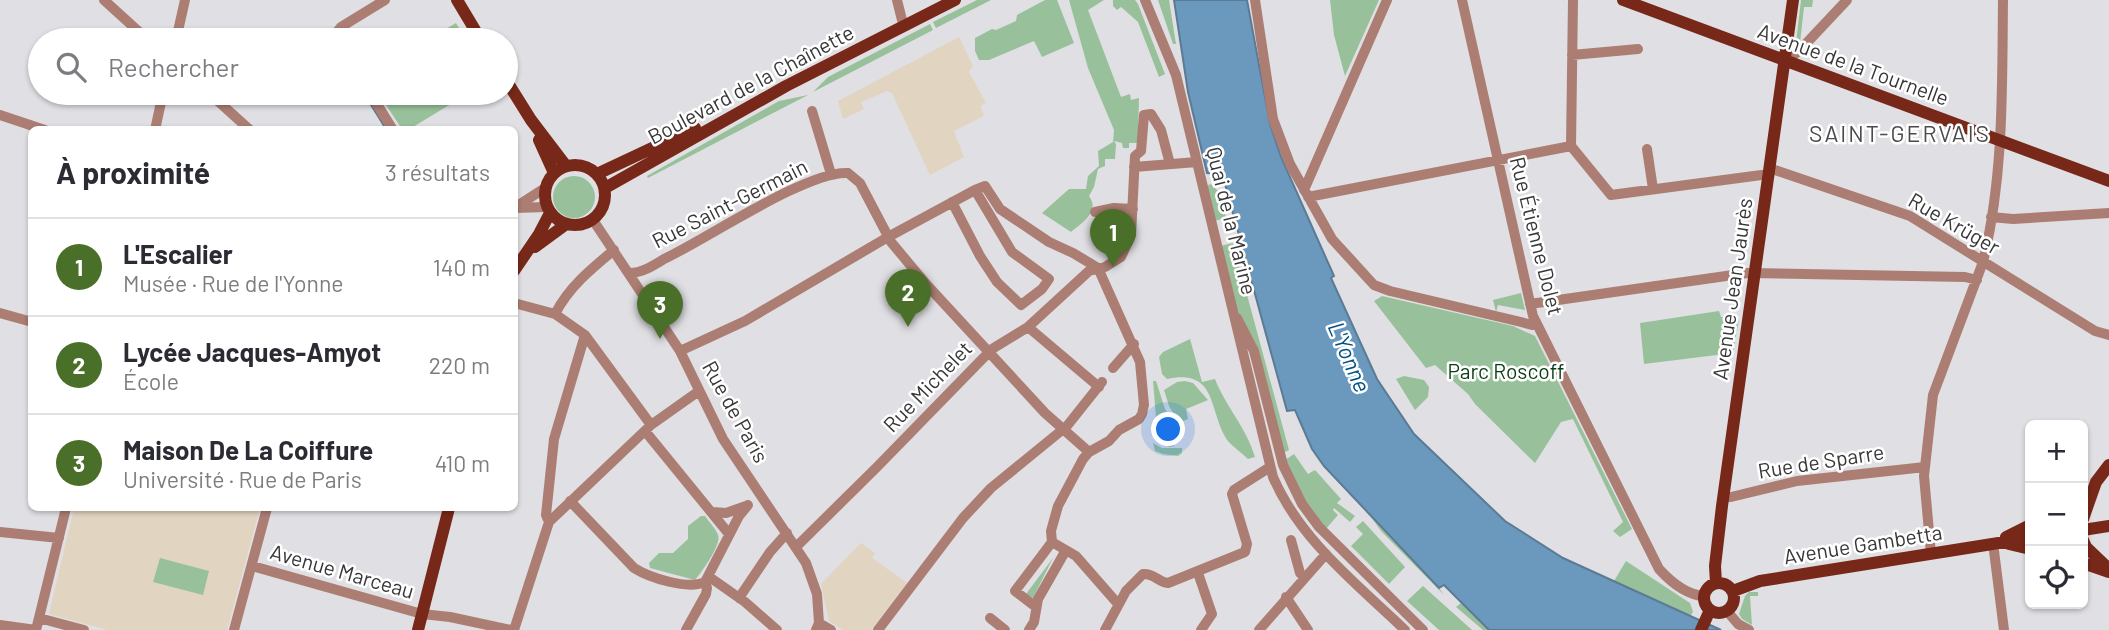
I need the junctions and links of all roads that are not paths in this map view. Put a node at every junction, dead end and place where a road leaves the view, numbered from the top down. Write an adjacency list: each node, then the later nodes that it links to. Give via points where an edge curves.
1 (104, 0): 18 (street)
2 (185, 0): 19 (street)
3 (385, 0): 20 (street)
4 (457, 0): 21 (main road)
5 (897, 0): 17 (street)
6 (941, 0): 17 (main road)
7 (955, 0): 47 (main road, Boulevard de la Chaînette, via 786,86)
8 (1145, 0): 39 (street, Quai de la Marine, via 1171,60)
9 (1255, 0): 51 (street, via 1273,119)
10 (1387, 0): 51 (street)
11 (1462, 0): 38 (street, Rue Étienne Dolet)
12 (1573, 0): 23 (street)
13 (1623, 0): 24 (main road, Avenue de la Tournelle)
14 (1793, 0): 24 (main road, Avenue Jean Jaurès)
15 (1847, 0): 24 (street)
16 (2003, 0): 35 (street)
17 (902, 20): 44 (main road)
18 (135, 28)
19 (179, 28)
20 (340, 28)
21 (474, 28)
22 (1638, 50): 23 (street)
23 (1572, 55): 36 (street)
24 (1785, 62): 35 (main road, Avenue de la Tournelle); 43 (main road, Avenue Jean Jaurès)
25 (518, 100): 42 (main road)
26 (160, 105): 32 (street)
27 (222, 105): 33 (street)
28 (377, 105): 34 (street)
29 (812, 111): 45 (street)
30 (0, 115): 31 (street)
31 (33, 126)
32 (156, 126)
33 (246, 126)
34 (391, 126)
35 (2001, 140): 46 (main road, Avenue de la Tournelle); 59 (street)
36 (1571, 146): 38 (street); 50 (street, via 1611,195)
37 (1647, 149): 50 (street)
38 (1498, 160): 51 (street); 72 (street, Rue Étienne Dolet)
39 (1197, 162): 40 (street); 74 (street, Quai de la Marine)
40 (1170, 164): 41 (street); 41 (street, via 1161,130 1151,114 1144,115 1141,151)
41 (1134, 167): 55 (street)
42 (560, 170): 44 (main road, via 583,166); 48 (main road)
43 (1769, 171): 50 (street); 65 (street, Rue Krüger, via 1909,216); 68 (main road, Avenue Jean Jaurès)
44 (597, 174): 47 (main road)
45 (831, 174): 62 (street, Rue Saint-Germain, via 855,177); 69 (street, Rue Saint-Germain, via 798,186)
46 (2109, 181)
47 (610, 185): 60 (main road)
48 (545, 188): 53 (street); 56 (main road)
49 (975, 190): 52 (street); 52 (street, via 1012,252 1049,279 1021,305 997,282); 67 (street, via 985,186 1000,209)
50 (1653, 190)
51 (1306, 194): 77 (street, via 1332,239 1374,285)
52 (952, 202): 62 (street)
53 (518, 205)
54 (518, 208): 56 (street)
55 (1133, 209): 57 (street); 67 (street, Rue Michelet, via 1131,235 1121,257)
56 (548, 210): 61 (main road); 64 (main road)
57 (1095, 212)
58 (2109, 213): 59 (street)
59 (1991, 217): 65 (street)
60 (593, 220): 61 (main road); 63 (street, Rue de Paris)
61 (565, 225): 64 (main road)
62 (888, 237): 82 (street, via 745,321); 83 (street)
63 (614, 250): 69 (street, Rue de Paris); 75 (street, via 578,281)
64 (524, 256): 66 (main road)
65 (1983, 262): 70 (street); 80 (street, Rue Krüger, via 2095,331)
66 (518, 265)
67 (1098, 268): 78 (street, Rue Michelet, via 1089,271); 81 (street)
68 (1755, 274): 70 (street); 72 (street); 95 (main road, Avenue Jean Jaurès)
69 (634, 275): 82 (street, Rue de Paris)
70 (1977, 280): 91 (street, via 1933,395)
71 (518, 304): 75 (street)
72 (1530, 304): 77 (street, Rue Étienne Dolet)
73 (0, 313): 76 (street)
74 (1233, 313): 90 (street, Quai de la Marine); 158 (street, via 1254,351 1281,459 1302,504 1319,527)
75 (555, 314): 79 (street)
76 (28, 322)
77 (1536, 323): 129 (street, Rue Étienne Dolet, via 1659,569 1687,591)
78 (1028, 327): 83 (street, Rue Michelet); 87 (street, via 1101,385)
79 (585, 335): 86 (street); 103 (street, via 554,439)
80 (2109, 335)
81 (1134, 344): 84 (street); 88 (street, via 1144,405 1139,419)
82 (680, 351): 85 (street, Rue de Paris)
83 (988, 352): 87 (street); 115 (street, Rue Michelet)
84 (1113, 368)
85 (699, 391): 86 (street); 94 (street, Rue de Paris)
86 (648, 428): 96 (street); 102 (street)
87 (1063, 430): 88 (street); 151 (street, via 991,488 963,518)
88 (1089, 452): 113 (street, via 1067,486 1051,531)
89 (2109, 465): 92 (main road)
90 (1270, 467): 119 (street, Quai de la Marine, via 1290,511); 124 (street, via 1232,494 1247,544 1245,552)
91 (1925, 467): 95 (street, Rue de Sparre, via 1797,481); 120 (street)
92 (2096, 482): 93 (main road); 98 (main road)
93 (2088, 488)
94 (760, 496): 97 (street); 108 (street, Rue de Paris)
95 (1723, 497): 127 (main road, Avenue Jean Jaurès)
96 (570, 501): 103 (street); 126 (street, via 646,575 696,586)
97 (748, 505): 102 (street, via 726,513); 109 (street)
98 (2088, 505)
99 (65, 511): 110 (street)
100 (266, 511): 122 (street)
101 (448, 511): 136 (main road)
102 (713, 512): 109 (street)
103 (549, 522): 147 (street)
104 (2109, 526): 106 (main road)
105 (2025, 529): 114 (main road)
106 (2088, 529)
107 (0, 532): 110 (street)
108 (787, 533): 115 (street, Rue de Paris); 131 (street)
109 (729, 534): 126 (street)
110 (59, 538): 137 (street)
111 (2025, 539): 114 (main road, Avenue Gambetta)
112 (1291, 540): 125 (street)
113 (1052, 542): 118 (street); 133 (street, via 1015,591)
114 (1997, 543): 117 (main road, Avenue Gambetta); 120 (main road, Avenue Gambetta); 160 (street)
115 (797, 546): 142 (street, Rue de Paris, via 815,585)
116 (2086, 546): 123 (main road)
117 (2025, 548)
118 (1066, 550): 132 (street); 133 (street)
119 (1326, 554): 125 (street); 157 (street, Quai de la Marine)
120 (1931, 554): 128 (main road, Avenue Gambetta, via 1760,581)
121 (2088, 564): 123 (main road)
122 (252, 566): 136 (street, Avenue Marceau); 145 (street)
123 (2109, 570)
124 (1198, 573): 132 (street, via 1164,583 1149,574 1140,576); 154 (street, via 1212,614)
125 (1304, 578): 130 (street)
126 (706, 579): 131 (street); 148 (street, via 706,594)
127 (1716, 583): 128 (main road); 129 (main road)
128 (1733, 592): 135 (main road)
129 (1704, 596): 134 (main road)
130 (1286, 597): 155 (street); 156 (street)
131 (739, 598): 149 (street)
132 (1118, 604): 153 (street)
133 (1036, 607): 140 (street)
134 (1710, 610): 135 (main road); 141 (main road)
135 (1727, 611): 159 (street)
136 (422, 614): 146 (main road); 147 (street, Avenue Marceau)
137 (39, 618): 143 (street); 144 (street)
138 (990, 618): 152 (street)
139 (0, 625): 143 (street)
140 (1031, 626)
141 (1703, 626)
142 (817, 627): 150 (street)
143 (36, 630)
144 (84, 630)
145 (234, 630)
146 (418, 630)
147 (513, 630)
148 (686, 630)
149 (778, 630)
150 (831, 630)
151 (878, 630)
152 (1005, 630)
153 (1105, 630)
154 (1201, 630)
155 (1259, 630)
156 (1308, 630)
157 (1405, 630)
158 (1423, 630)
159 (1749, 630)
160 (2004, 630)

